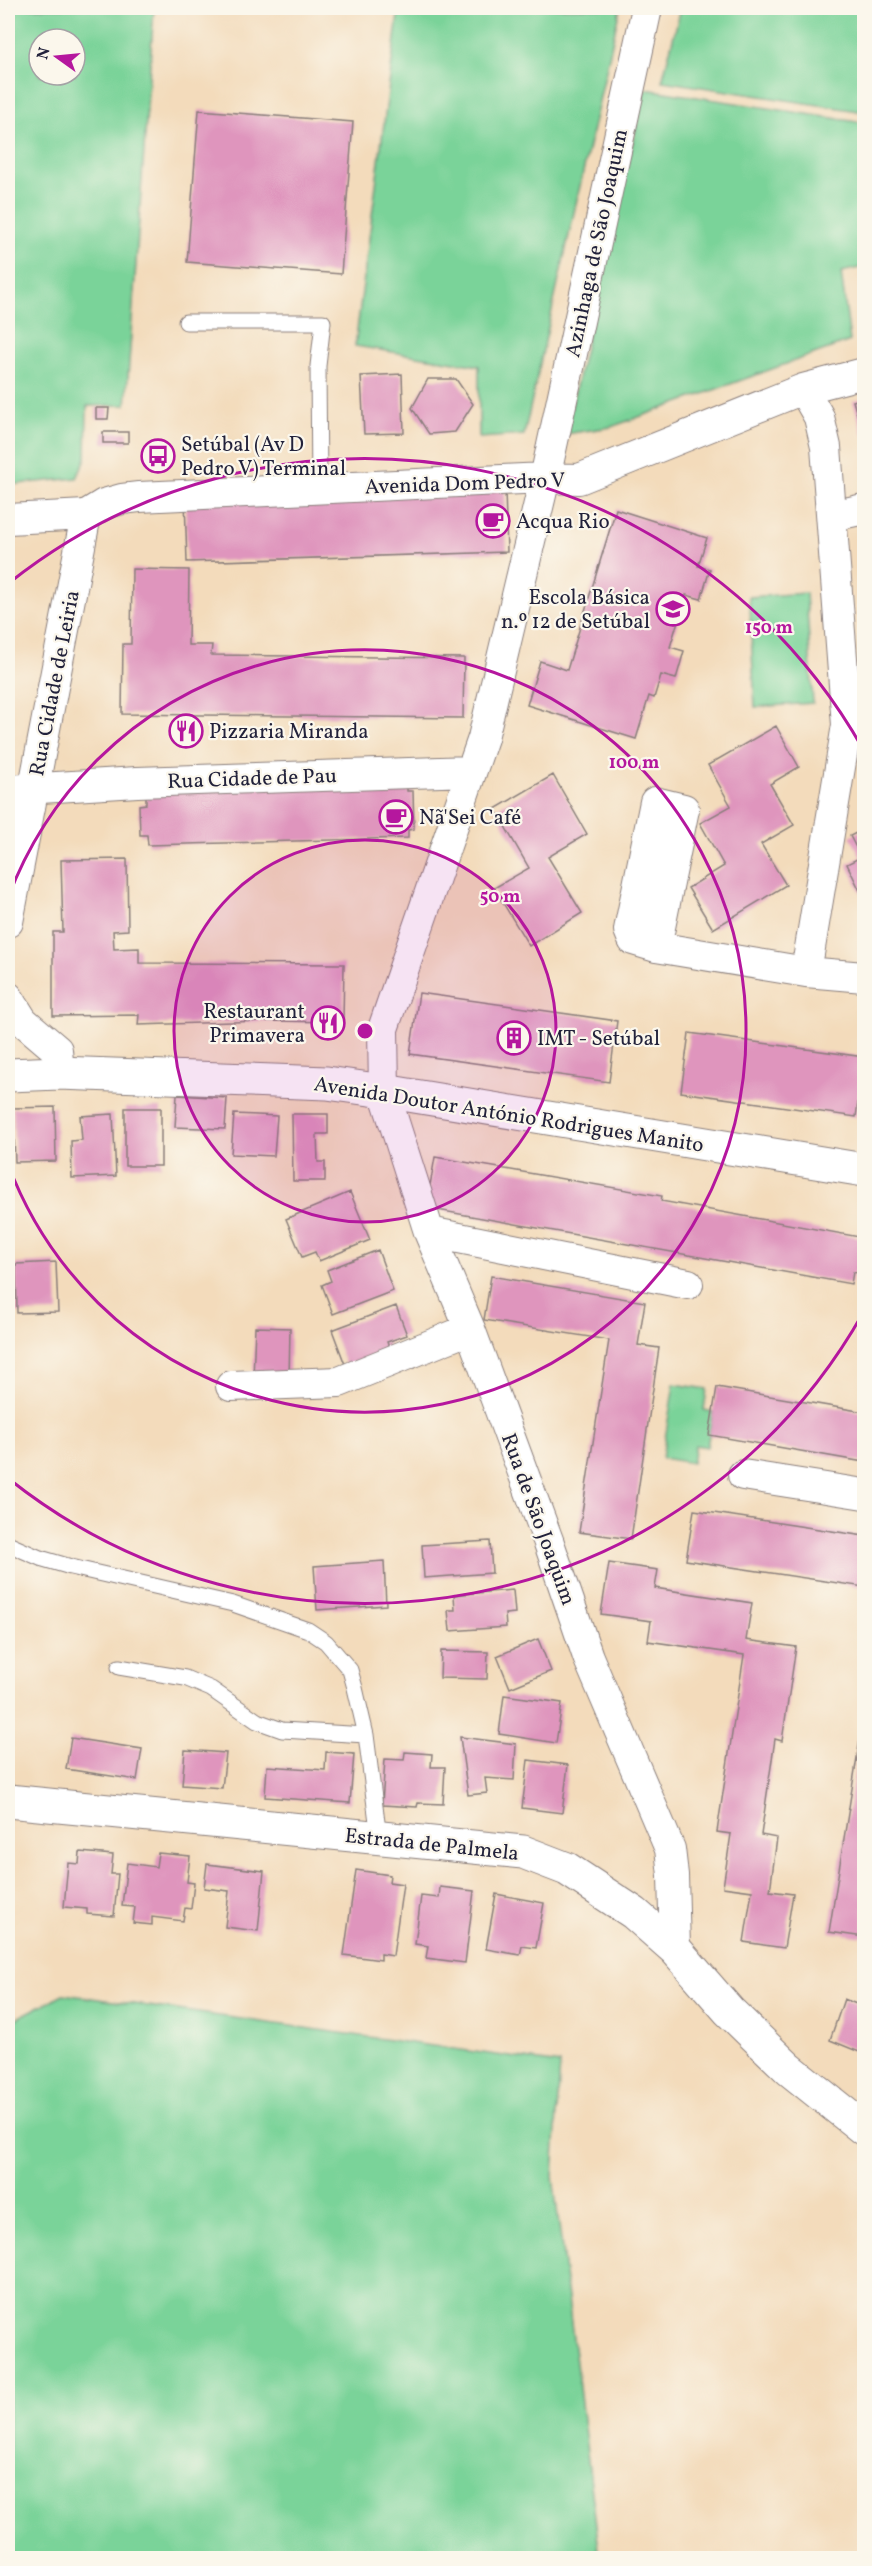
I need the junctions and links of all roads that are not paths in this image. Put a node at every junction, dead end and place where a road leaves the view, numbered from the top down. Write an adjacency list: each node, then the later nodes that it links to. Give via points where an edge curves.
1 (647, 8): 5 (street, Azinhaga de São Joaquim)
2 (186, 322): 6 (lane, via 323,322 318,366)
3 (864, 373): 4 (street, Avenida Dom Pedro V)
4 (803, 389): 5 (street, Avenida Dom Pedro V, via 579,480); 9 (street, via 822,426)
5 (545, 478): 6 (street, Avenida Dom Pedro V); 11 (street, Azinhaga de São Joaquim)
6 (319, 489): 8 (street, Avenida Dom Pedro V, via 122,499)
7 (864, 509): 9 (street)
8 (86, 515): 10 (street); 12 (street, Rua Cidade de Leiria)
9 (832, 516): 15 (street, via 847,725)
10 (8, 519)
11 (471, 771): 12 (street, Rua Cidade de Pau); 20 (street, Rua de São Joaquim, via 383,1029)
12 (21, 788): 13 (street, Rua Cidade de Leiria)
13 (8, 922)
14 (656, 946): 15 (street)
15 (806, 972): 16 (street)
16 (864, 977)
17 (8, 997): 18 (street, via 23,1021 57,1050)
18 (59, 1073): 19 (street, Avenida Doutor António Rodrigues Manito); 20 (street, Avenida Doutor António Rodrigues Manito, via 327,1083)
19 (8, 1075)
20 (384, 1090): 21 (street, Avenida Doutor António Rodrigues Manito); 22 (street, Rua de São Joaquim)
21 (864, 1170)
22 (429, 1232): 23 (street); 24 (street, Rua de São Joaquim)
23 (688, 1284)
24 (470, 1329): 25 (street, via 339,1382); 33 (street, Rua de São Joaquim, via 588,1657 670,1849)
25 (231, 1386)
26 (743, 1475): 27 (street)
27 (864, 1494)
28 (8, 1544): 30 (lane, via 71,1567 232,1604 308,1630 326,1642 350,1670)
29 (119, 1667): 30 (lane, via 185,1678 211,1689 257,1721 282,1730)
30 (366, 1735): 32 (lane)
31 (8, 1801): 32 (street, Estrada de Palmela)
32 (379, 1838): 33 (street, Estrada de Palmela, via 524,1852 567,1869 634,1913)
33 (675, 1949): 34 (street, Estrada de Palmela, via 789,2069)
34 (864, 2129)

